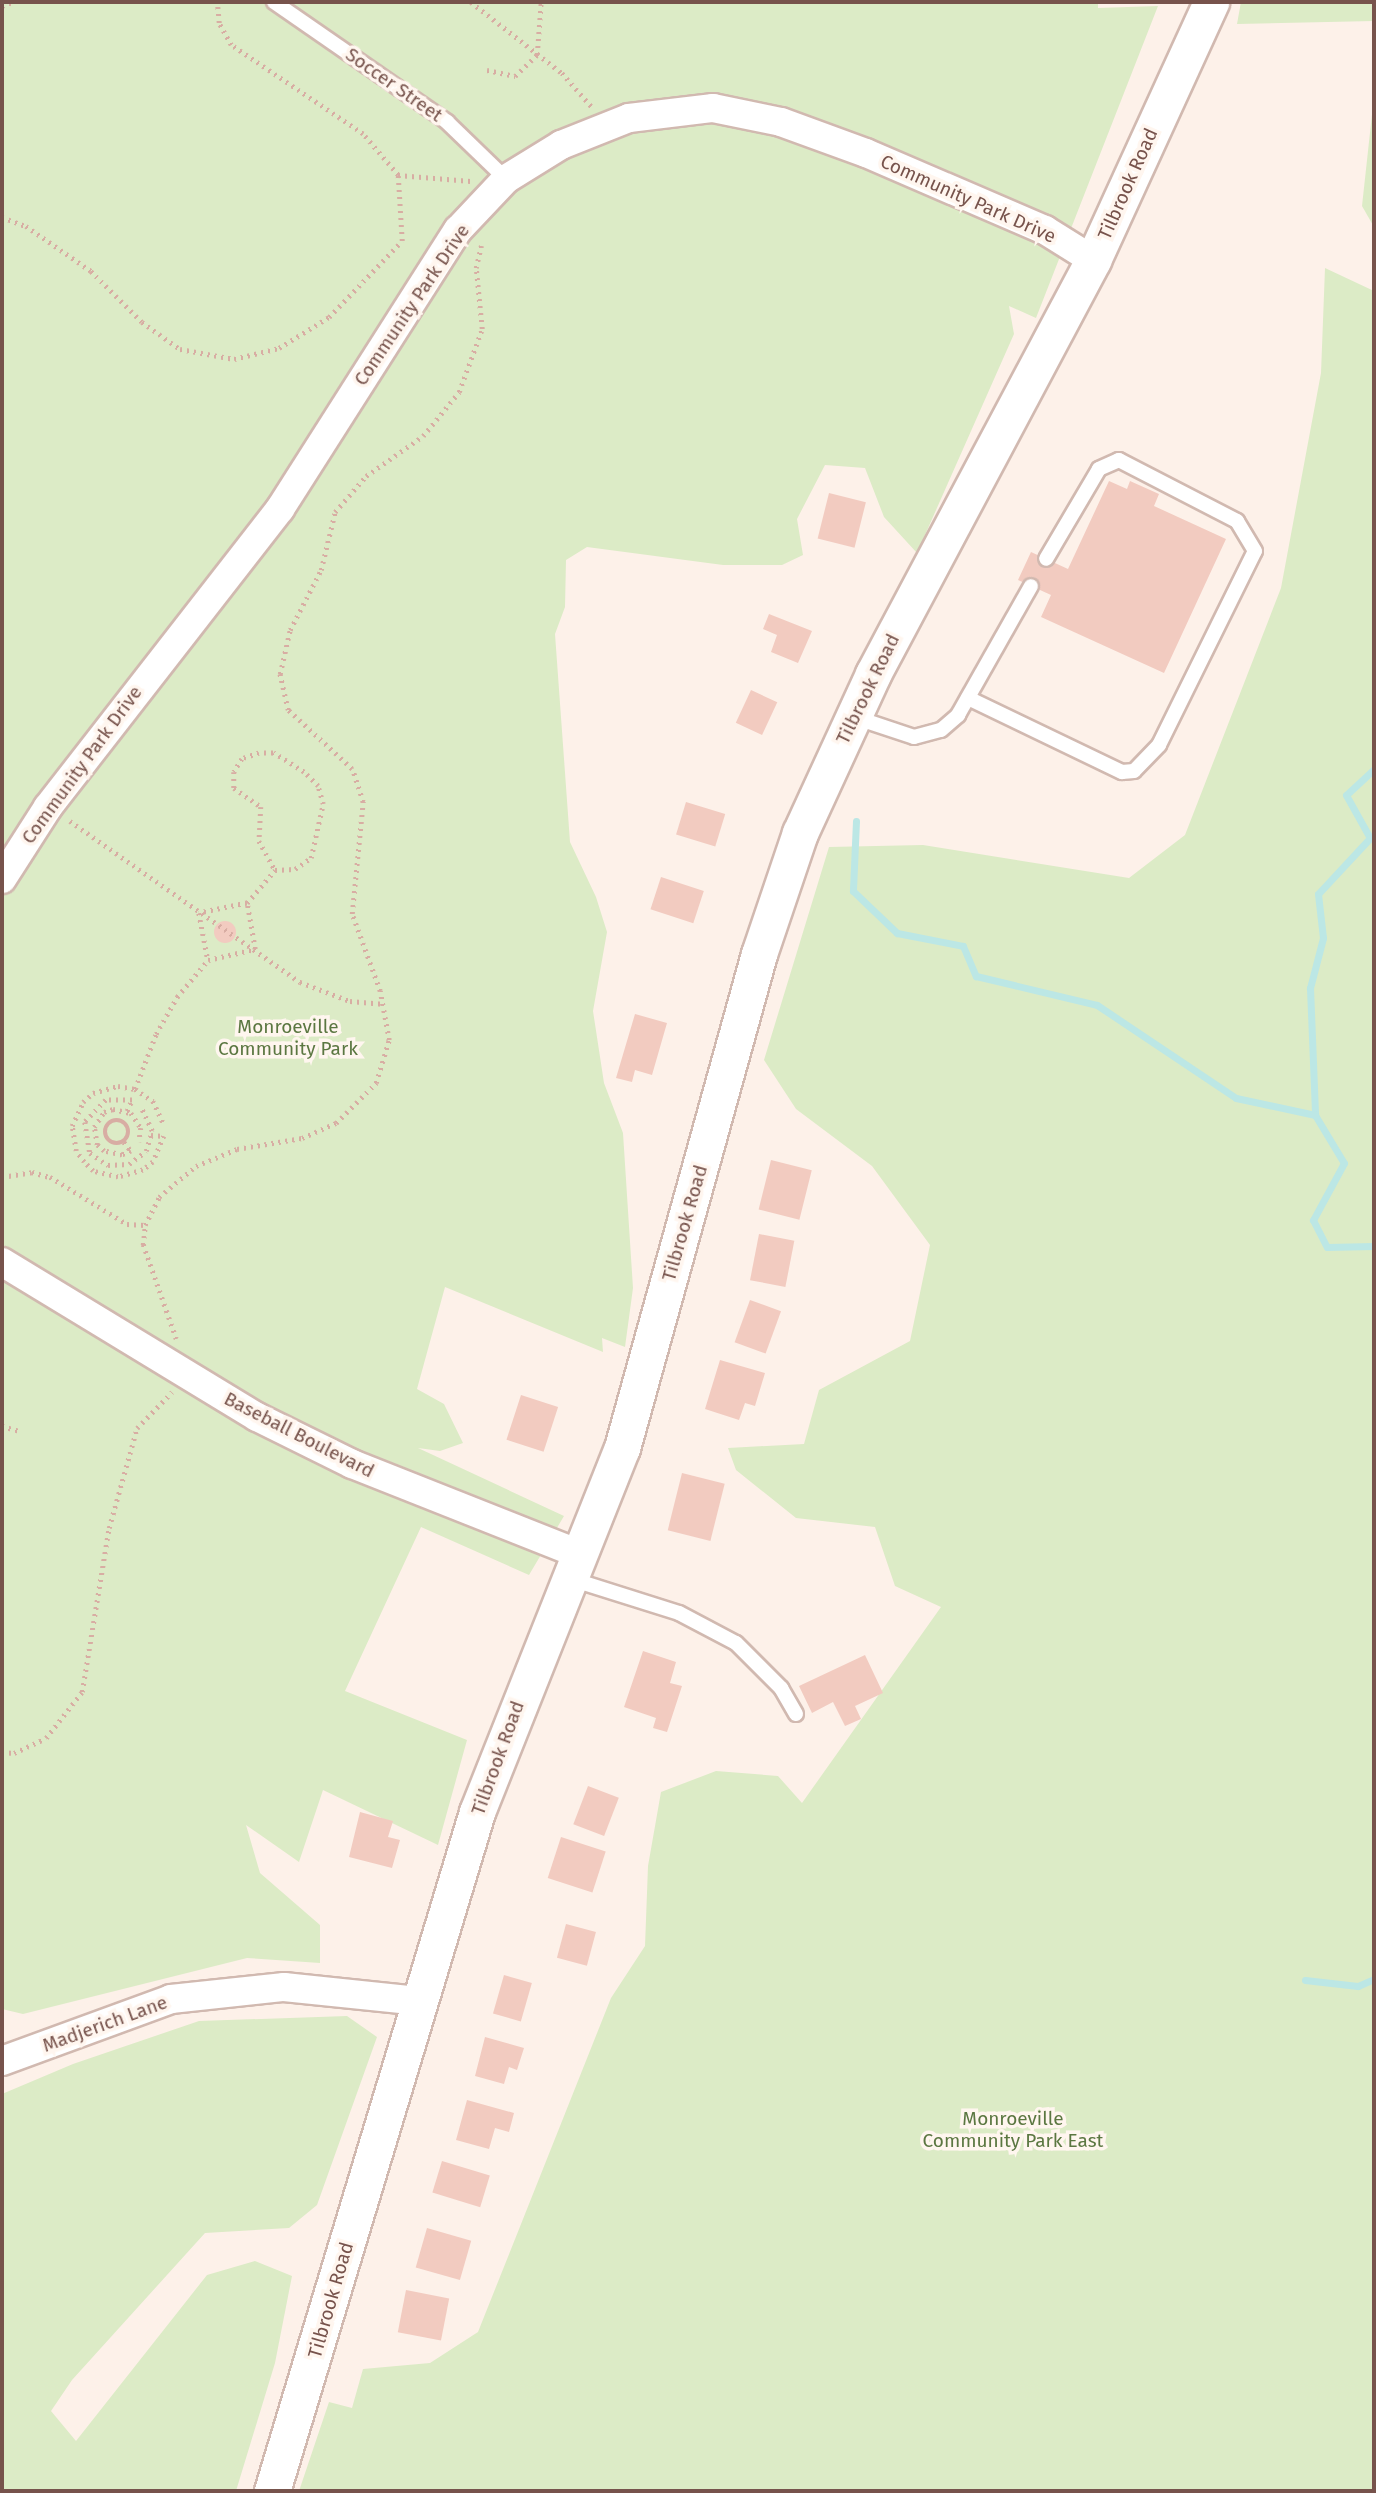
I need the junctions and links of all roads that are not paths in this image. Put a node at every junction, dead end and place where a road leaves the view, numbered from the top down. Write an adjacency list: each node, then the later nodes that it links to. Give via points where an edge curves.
1 (274, 2): 3 (lane, Soccer Street, via 447,122)
2 (1211, 2): 4 (street, Tilbrook Road)
3 (506, 179): 4 (street, Community Park Drive, via 561,145 629,118 713,108 781,122 866,153 1045,230); 9 (street, Community Park Drive, via 458,230 280,509 48,807)
4 (1093, 260): 8 (street, Tilbrook Road)
5 (1046, 559): 7 (lane, via 1098,469 1119,460 1237,522 1255,551 1146,762 1122,772)
6 (1031, 586): 7 (lane)
7 (968, 698): 8 (lane, via 941,730 914,737)
8 (854, 717): 11 (street, Tilbrook Road, via 800,833 759,954 622,1448)
9 (2, 879)
10 (2, 1262): 11 (street, Baseball Boulevard, via 257,1418)
11 (572, 1565): 12 (lane, via 720,1633 757,1660); 13 (street, Tilbrook Road, via 477,1812)
12 (796, 1714)
13 (420, 2001): 14 (street, Madjerich Lane, via 284,1987 171,1999); 15 (street, Tilbrook Road)
14 (2, 2061)
15 (272, 2491)

